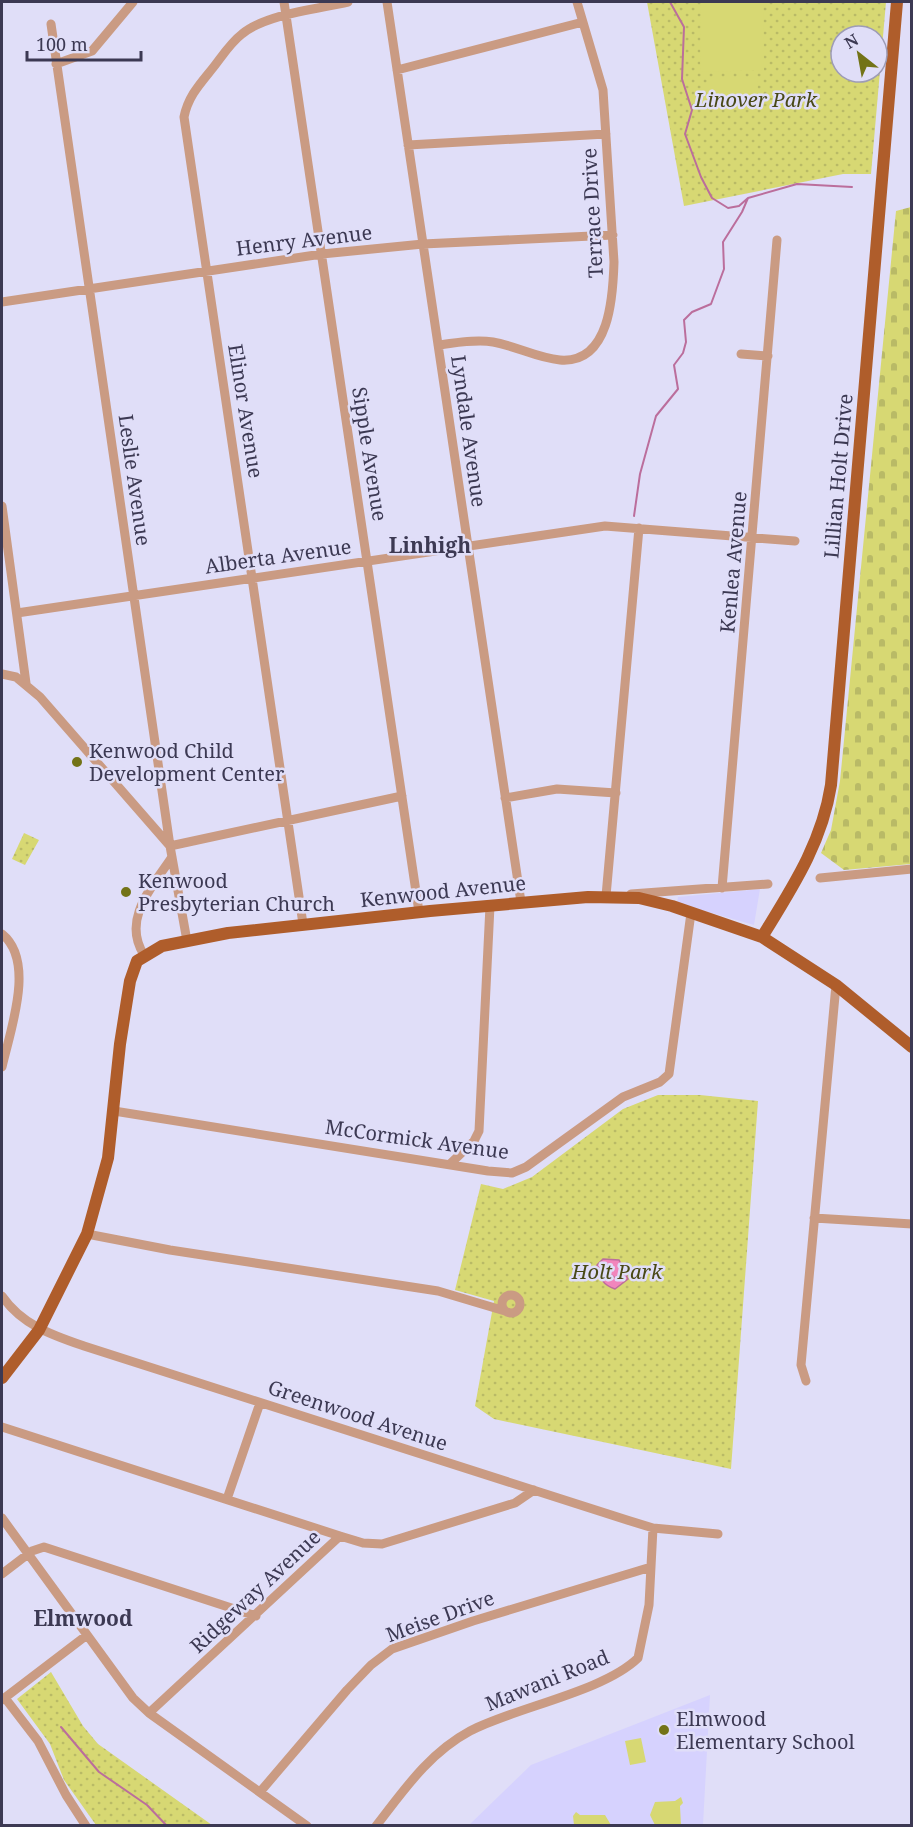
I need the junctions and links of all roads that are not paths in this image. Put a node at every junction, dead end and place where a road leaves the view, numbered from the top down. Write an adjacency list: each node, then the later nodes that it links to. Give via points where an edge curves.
1 (133, 2): 10 (street, via 92,51)
2 (284, 2): 7 (street, Sipple Avenue)
3 (348, 2): 7 (street, Elinor Avenue)
4 (387, 2): 11 (street, Lyndale Avenue)
5 (577, 2): 8 (street)
6 (897, 2): 53 (main road, Lillian Holt Drive, via 831,785 814,847)
7 (287, 17): 17 (street, Sipple Avenue); 18 (street, Elinor Avenue, via 264,21 239,36 189,99 185,128)
8 (583, 22): 11 (street); 12 (street, Terrace Drive, via 603,90)
9 (51, 24): 10 (street, Leslie Avenue)
10 (56, 64): 19 (street, Leslie Avenue)
11 (397, 70): 13 (street, Lyndale Avenue)
12 (606, 134): 13 (street); 14 (street, Terrace Drive)
13 (408, 145): 16 (street, Lyndale Avenue)
14 (613, 236): 16 (street, Henry Avenue); 21 (street, Terrace Drive, via 610,308 602,335 593,348 563,360 493,342)
15 (777, 240): 23 (street, Kenlea Avenue)
16 (423, 244): 17 (street, Henry Avenue); 21 (street, Lyndale Avenue)
17 (322, 254): 18 (street, Henry Avenue); 29 (street, Sipple Avenue)
18 (206, 271): 19 (street, Henry Avenue); 30 (street, Elinor Avenue)
19 (89, 289): 20 (street, Henry Avenue); 31 (street, Leslie Avenue)
20 (2, 302)
21 (438, 345): 28 (street, Lyndale Avenue)
22 (741, 354): 23 (street)
23 (768, 356): 26 (street, Kenlea Avenue)
24 (2, 506): 32 (street)
25 (639, 528): 26 (street, Alberta Avenue); 28 (street, Alberta Avenue, via 597,527); 35 (street)
26 (753, 538): 27 (street, Alberta Avenue); 44 (street, Kenlea Avenue)
27 (795, 541)
28 (468, 546): 29 (street, Alberta Avenue); 37 (street, Lyndale Avenue)
29 (368, 561): 30 (street, Alberta Avenue); 36 (street, Sipple Avenue)
30 (253, 578): 31 (street, Alberta Avenue); 38 (street, Elinor Avenue)
31 (134, 596): 32 (street, Alberta Avenue); 39 (street, Leslie Avenue)
32 (17, 613): 34 (street)
33 (2, 674): 34 (street)
34 (26, 683): 39 (street)
35 (616, 793): 37 (street, via 557,789); 45 (street)
36 (402, 796): 38 (street); 49 (street, Sipple Avenue)
37 (505, 798): 47 (street, Lyndale Avenue)
38 (288, 820): 39 (street); 51 (street, Elinor Avenue)
39 (170, 846): 40 (street, Leslie Avenue)
40 (172, 857): 54 (street, Leslie Avenue); 55 (street, via 140,904 137,943)
41 (912, 869): 42 (street)
42 (820, 878)
43 (768, 884): 44 (street)
44 (722, 888): 46 (street)
45 (606, 896): 46 (main road, Kenwood Avenue); 47 (main road, Kenwood Avenue)
46 (623, 896): 50 (main road, Kenwood Avenue, via 652,900)
47 (521, 902): 48 (main road, Kenwood Avenue)
48 (490, 906): 49 (main road, Kenwood Avenue); 62 (street, via 479,1131)
49 (419, 912): 51 (main road, Kenwood Avenue)
50 (691, 913): 53 (main road, Kenwood Avenue); 62 (street, McCormick Avenue, via 666,1077 623,1097 518,1171 488,1171)
51 (303, 924): 54 (main road, Kenwood Avenue)
52 (2, 934): 60 (street, via 13,946 20,966)
53 (762, 938): 56 (main road, Kenwood Avenue)
54 (187, 940): 55 (main road, Kenwood Avenue)
55 (144, 955): 61 (main road, via 135,966 127,994)
56 (836, 985): 57 (main road, Kenwood Avenue); 63 (street)
57 (891, 1029): 58 (street); 59 (main road, Kenwood Avenue)
58 (912, 1042)
59 (912, 1047)
60 (2, 1067)
61 (114, 1111): 62 (street, McCormick Avenue); 65 (main road, via 108,1158)
62 (450, 1164)
63 (814, 1218): 64 (street); 70 (street, via 801,1365)
64 (912, 1224)
65 (87, 1233): 67 (street, via 170,1250 438,1291); 68 (main road)
66 (2, 1296): 68 (street, Greenwood Avenue)
67 (505, 1311)
68 (39, 1330): 69 (main road); 71 (street, Greenwood Avenue)
69 (2, 1378)
70 (806, 1381)
71 (260, 1403): 73 (street, Greenwood Avenue); 74 (street)
72 (2, 1426): 74 (street)
73 (534, 1490): 76 (street, Greenwood Avenue); 78 (street, Ridgeway Avenue, via 515,1503 382,1544)
74 (227, 1499): 78 (street)
75 (2, 1518): 79 (street)
76 (652, 1528): 77 (street, Greenwood Avenue); 80 (street, Mawani Road)
77 (718, 1534)
78 (340, 1536): 82 (street, Ridgeway Avenue)
79 (27, 1554): 81 (street); 82 (street, via 48,1548); 83 (street)
80 (651, 1567): 86 (street, Meise Drive, via 473,1620 392,1649 347,1690); 89 (street, Mawani Road, via 645,1634 636,1660 612,1675 458,1737 425,1764)
81 (2, 1574)
82 (256, 1616): 85 (street, Ridgeway Avenue)
83 (87, 1635): 84 (street); 85 (street, via 133,1698)
84 (3, 1699): 87 (street, via 35,1736)
85 (149, 1713): 86 (street)
86 (260, 1792): 88 (street)
87 (86, 1826)
88 (307, 1826)
89 (376, 1826)

